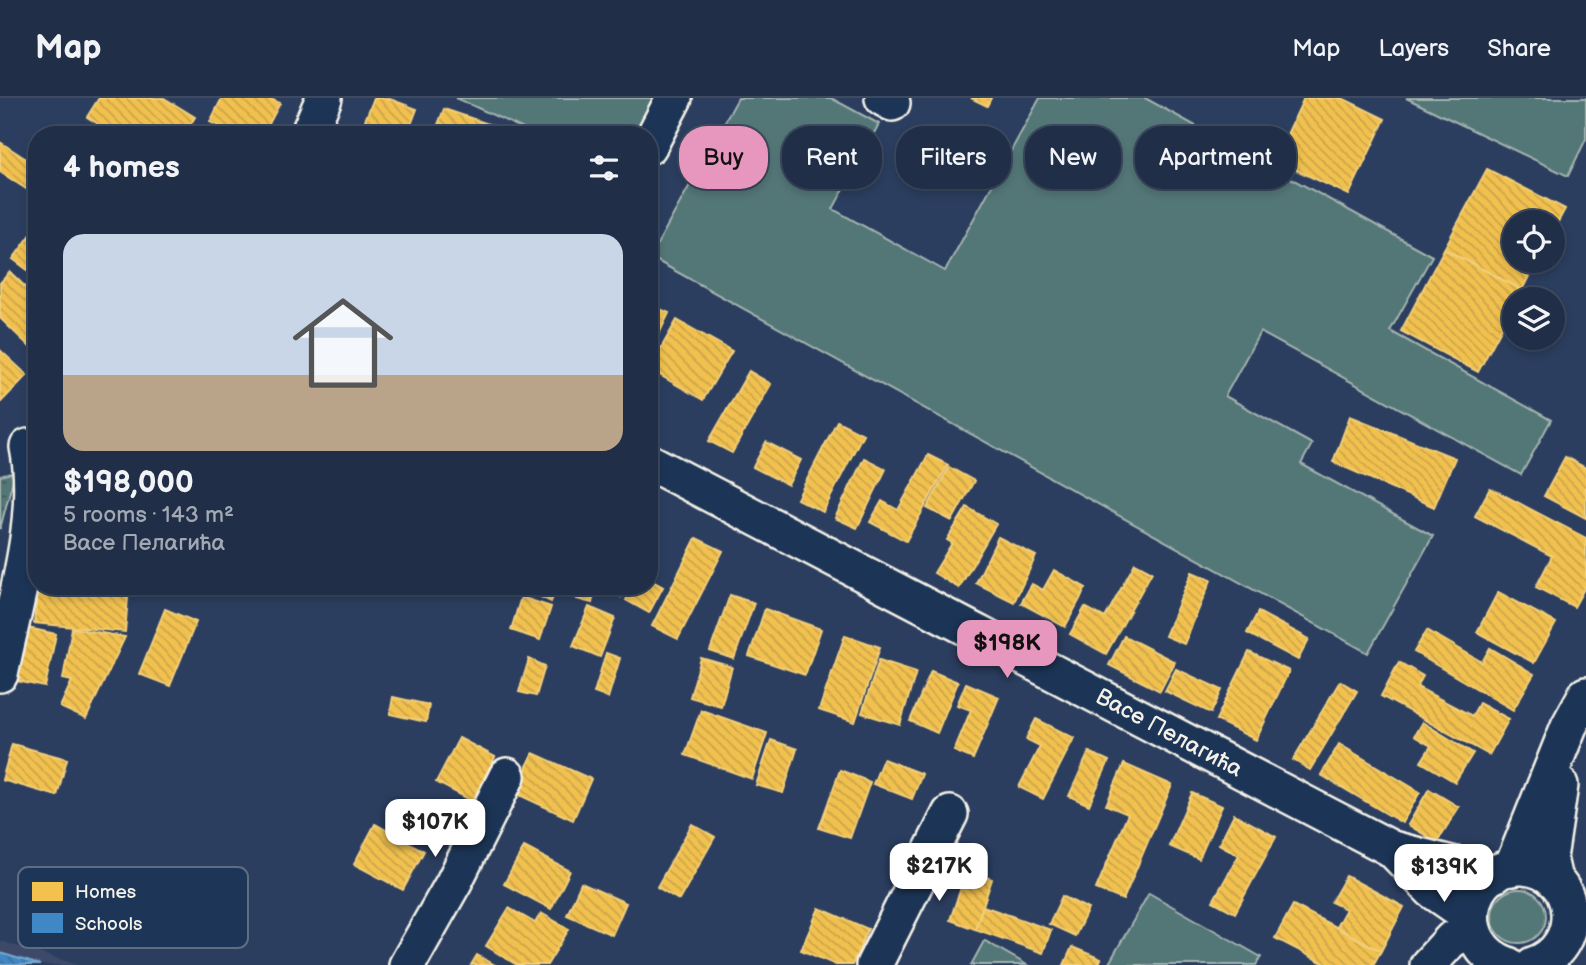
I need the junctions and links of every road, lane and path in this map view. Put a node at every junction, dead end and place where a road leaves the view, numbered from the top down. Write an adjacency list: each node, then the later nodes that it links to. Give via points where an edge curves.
1 (324, 98): 3 (street)
2 (674, 98): 4 (street)
3 (312, 126)
4 (658, 129)
5 (658, 467): 12 (street, Васе Пелагића)
6 (28, 526): 7 (street)
7 (0, 674)
8 (1586, 695): 9 (street)
9 (1577, 731): 13 (street); 14 (street, via 1549,858)
10 (508, 776): 17 (street)
11 (950, 814): 18 (street)
12 (1392, 849): 13 (street, Васе Пелагића); 16 (street, Васе Пелагића, via 1432,890)
13 (1503, 871): 14 (street, via 1532,869); 16 (street, via 1477,893)
14 (1554, 880): 15 (street)
15 (1578, 919): 16 (street, via 1567,933)
16 (1514, 954): 19 (street, via 1451,940)
17 (407, 965)
18 (874, 965)
19 (1428, 965)

